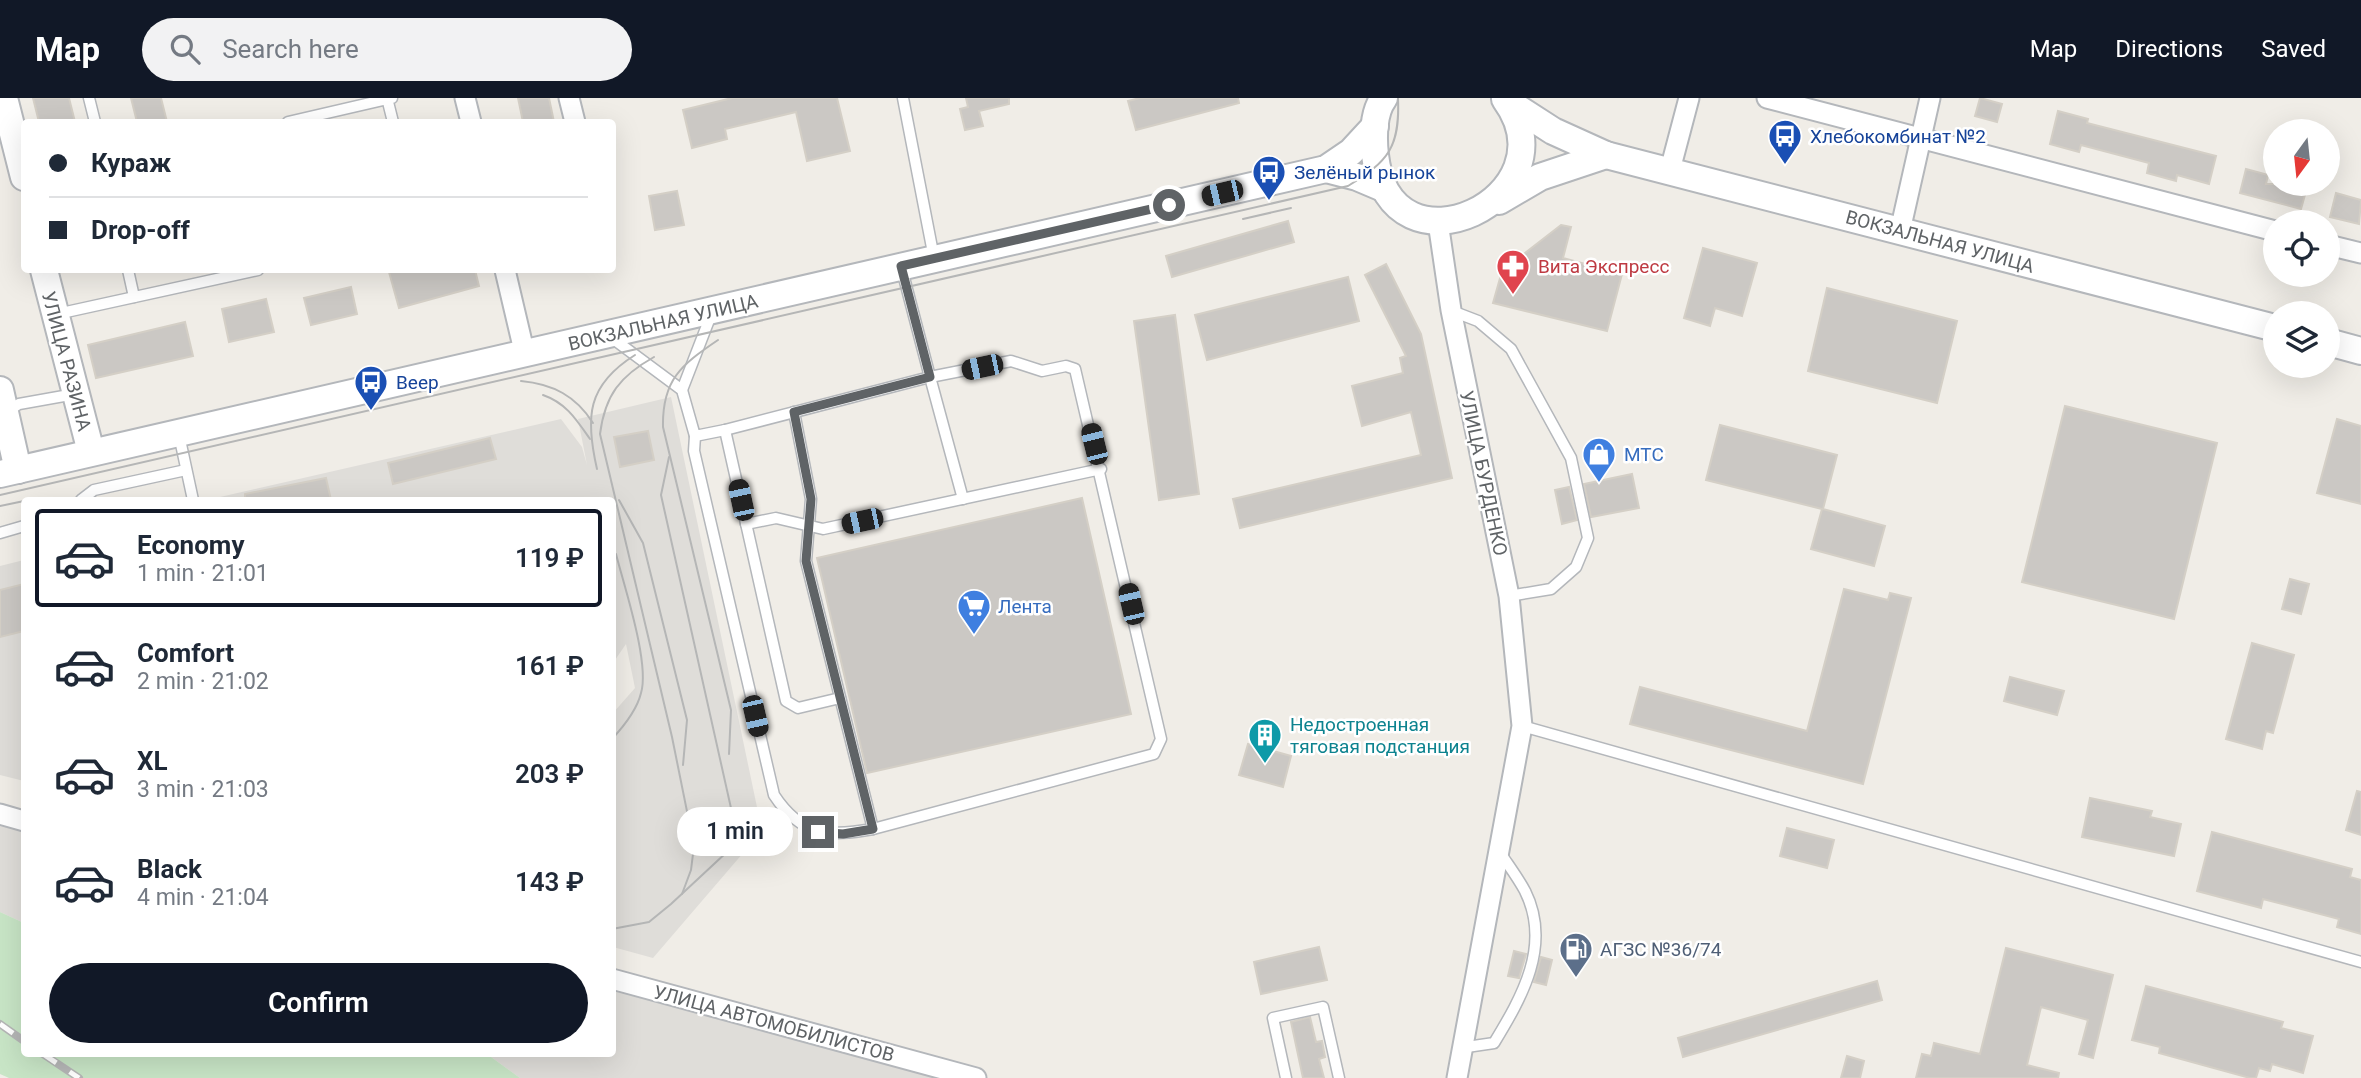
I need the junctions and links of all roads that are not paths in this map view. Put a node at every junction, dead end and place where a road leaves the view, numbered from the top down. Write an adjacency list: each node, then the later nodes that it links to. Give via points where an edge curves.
1 (4, 98): 19 (main road)
2 (89, 98): 12 (lane)
3 (389, 98): 13 (lane); 14 (lane)
4 (465, 98): 15 (street)
5 (569, 98): 16 (street)
6 (902, 98): 29 (lane)
7 (1689, 98): 21 (street)
8 (1767, 98): 17 (street)
9 (1930, 98): 17 (street)
10 (1506, 100): 18 (main road, ВОКЗАЛЬНАЯ УЛИЦА, via 1553,131); 23 (main road, via 1517,124 1518,160 1503,193)
11 (1380, 106): 20 (main road, ВОКЗАЛЬНАЯ УЛИЦА, via 1351,152); 22 (main road, via 1377,166)
12 (94, 119)
13 (301, 119)
14 (392, 119)
15 (470, 119)
16 (574, 119)
17 (1919, 136): 25 (street); 26 (street)
18 (1606, 155): 21 (main road, ВОКЗАЛЬНАЯ УЛИЦА); 23 (main road, via 1540,177)
19 (21, 165)
20 (1326, 169): 22 (main road, ВОКЗАЛЬНАЯ УЛИЦА); 29 (main road, ВОКЗАЛЬНАЯ УЛИЦА)
21 (1670, 170): 26 (main road, ВОКЗАЛЬНАЯ УЛИЦА)
22 (1383, 188): 24 (main road, via 1414,216)
23 (1485, 209): 24 (main road, via 1462,219)
24 (1438, 222): 36 (street, УЛИЦА БУРДЕНКО)
25 (2263, 228)
26 (1900, 231): 39 (main road, ВОКЗАЛЬНАЯ УЛИЦА)
27 (2340, 247): 28 (street)
28 (2361, 253)
29 (934, 258): 30 (main road, ВОКЗАЛЬНАЯ УЛИЦА)
30 (901, 266): 37 (main road, ВОКЗАЛЬНАЯ УЛИЦА); 44 (lane)
31 (45, 273): 38 (main road, УЛИЦА РАЗИНА)
32 (129, 273): 35 (lane)
33 (244, 273): 35 (lane)
34 (506, 273): 43 (street)
35 (134, 297): 38 (lane)
36 (1451, 310): 63 (street, УЛИЦА БУРДЕНКО); 63 (lane, via 1478,321 1511,349 1571,458 1588,538 1576,567 1551,589)
37 (712, 311): 40 (main road, ВОКЗАЛЬНАЯ УЛИЦА); 45 (lane)
38 (53, 315): 46 (main road, УЛИЦА РАЗИНА)
39 (2263, 325)
40 (609, 335): 43 (main road, ВОКЗАЛЬНАЯ УЛИЦА); 45 (lane)
41 (2340, 346): 42 (main road)
42 (2360, 354)
43 (525, 355): 50 (main road, ВОКЗАЛЬНАЯ УЛИЦА)
44 (930, 377): 48 (lane); 53 (lane, via 1011,361 1042,371 1071,366); 58 (lane)
45 (682, 390): 51 (lane)
46 (75, 393): 47 (lane, via 19,404); 52 (main road, УЛИЦА РАЗИНА)
47 (3, 401): 55 (main road)
48 (794, 412): 49 (lane); 61 (lane, via 811,499)
49 (725, 430): 51 (lane); 59 (lane)
50 (178, 431): 52 (main road, ВОКЗАЛЬНАЯ УЛИЦА); 54 (lane)
51 (695, 436): 68 (lane, via 694,452 774,795 785,813 818,832)
52 (91, 452): 55 (main road, ВОКЗАЛЬНАЯ УЛИЦА)
53 (1101, 468): 58 (lane); 68 (lane, via 1161,739 1159,748 1154,754)
54 (186, 470): 56 (lane, via 94,490); 57 (lane)
55 (9, 472)
56 (85, 497)
57 (192, 497)
58 (962, 499): 61 (lane, via 822,529)
59 (746, 524): 61 (lane, via 776,518); 64 (lane, via 786,701 798,708)
60 (21, 527): 62 (lane)
61 (808, 527): 64 (lane, via 806,561)
62 (0, 533)
63 (1509, 596): 65 (street, УЛИЦА БУРДЕНКО)
64 (840, 698): 68 (lane)
65 (1522, 726): 69 (street, УЛИЦА БУРДЕНКО); 70 (lane)
66 (0, 814): 67 (street)
67 (21, 820)
68 (873, 829)
69 (1501, 854): 72 (street, УЛИЦА БУРДЕНКО); 72 (lane, via 1526,892 1537,939 1524,995 1494,1043)
70 (2361, 962)
71 (616, 980): 73 (street, УЛИЦА АВТОМОБИЛИСТОВ)
72 (1460, 1048): 76 (street, УЛИЦА БУРДЕНКО)
73 (976, 1078)
74 (1286, 1078): 75 (lane, via 1273,1018 1323,1007)
75 (1339, 1078)
76 (1457, 1078)

